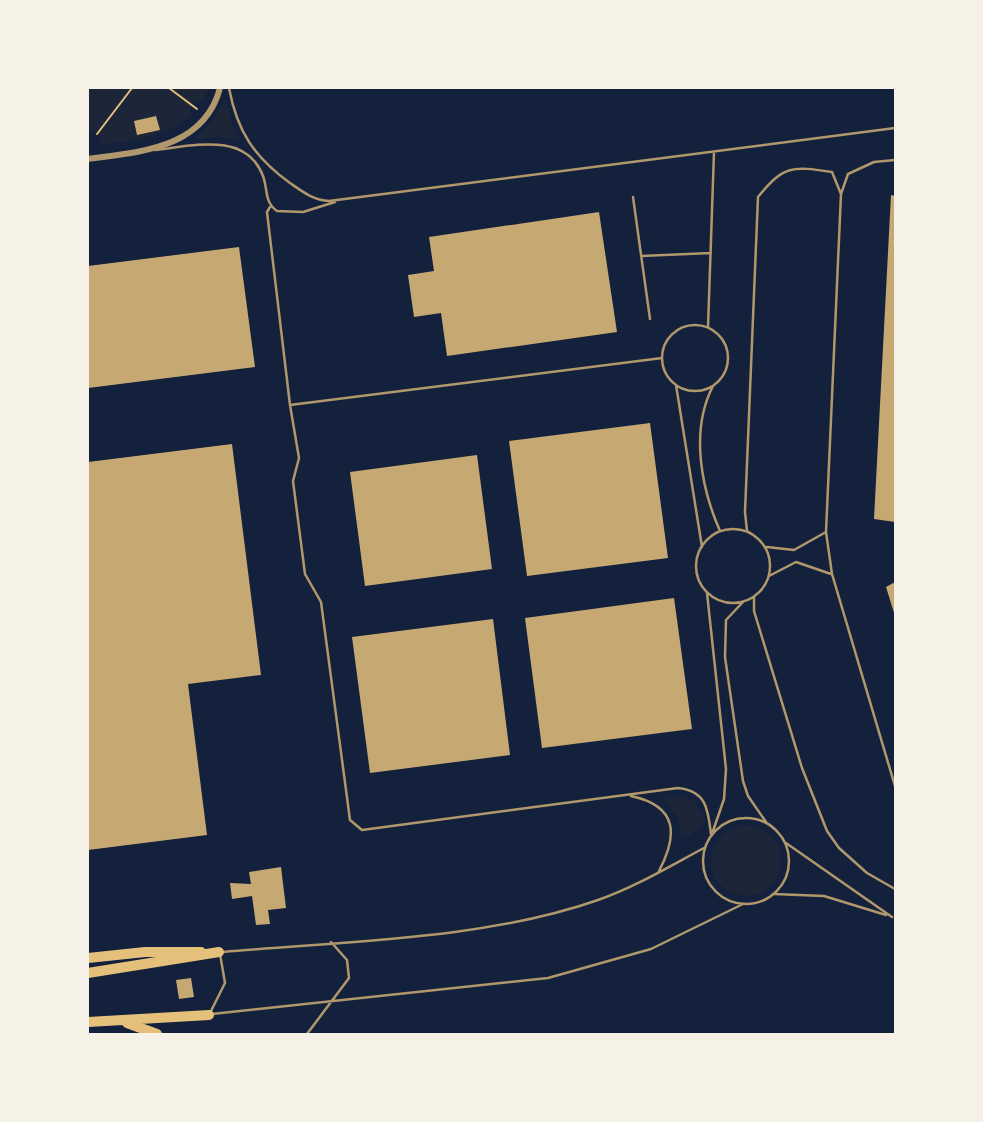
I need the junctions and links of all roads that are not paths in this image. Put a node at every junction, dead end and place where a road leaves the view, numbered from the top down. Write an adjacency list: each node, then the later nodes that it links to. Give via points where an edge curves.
1 (220, 88): 4 (street, via 198,125)
2 (229, 88): 10 (lane, via 239,127 260,159 307,196)
3 (895, 128): 5 (lane)
4 (155, 150): 6 (street); 11 (lane, via 216,144 237,148 261,172)
5 (714, 152): 10 (lane); 12 (lane)
6 (88, 159)
7 (895, 160): 8 (lane, via 874,162 848,174)
8 (841, 194): 21 (lane, via 832,172 806,168 778,174 758,197); 22 (lane)
9 (633, 197): 13 (lane)
10 (338, 201): 11 (lane, via 296,213)
11 (271, 206): 19 (lane, via 267,212)
12 (713, 253): 13 (lane); 15 (lane)
13 (641, 256): 14 (lane)
14 (650, 319)
15 (708, 327): 16 (lane, via 682,327 671,334); 18 (lane, via 718,334 728,355 727,367)
16 (662, 358): 17 (lane, via 663,368); 19 (lane)
17 (676, 385): 18 (lane, via 694,391); 23 (lane)
18 (713, 385): 20 (lane, via 705,402 700,436 706,499)
19 (290, 405): 31 (lane, via 299,458 293,481 306,573 321,603 350,820 362,830)
20 (720, 531): 21 (lane); 23 (lane)
21 (747, 531): 24 (lane)
22 (826, 532): 24 (lane, via 794,550); 25 (lane)
23 (702, 547): 27 (lane, via 696,570)
24 (766, 547): 26 (lane)
25 (831, 574): 26 (lane, via 796,562); 30 (lane)
26 (769, 576): 28 (lane)
27 (708, 593): 29 (lane, via 718,600); 33 (lane, via 726,777 724,799)
28 (754, 597): 29 (lane); 37 (lane, via 754,611 798,755 827,831 867,873)
29 (743, 602): 32 (lane, via 726,620 725,657 743,780)
30 (895, 786)
31 (628, 795): 33 (lane, via 670,789 698,793 708,810); 36 (lane, via 659,807 672,827 673,839)
32 (766, 822): 33 (lane, via 743,817); 34 (lane)
33 (711, 834): 35 (lane)
34 (786, 844): 38 (lane, via 788,871); 40 (lane)
35 (704, 848): 36 (lane); 39 (lane, via 702,861 710,885 730,901)
36 (659, 872): 41 (lane, via 598,900 530,920)
37 (895, 888)
38 (774, 894): 39 (lane); 40 (lane, via 824,896)
39 (743, 904): 45 (lane, via 651,949 548,978)
40 (894, 918)
41 (331, 942): 42 (lane); 45 (lane, via 350,969 347,982)
42 (219, 952): 43 (highway); 44 (highway); 46 (lane, via 225,983)
43 (88, 958)
44 (88, 973)
45 (332, 1002): 46 (lane); 50 (lane)
46 (209, 1015): 47 (highway)
47 (117, 1021): 48 (highway); 49 (highway)
48 (88, 1022)
49 (157, 1034)
50 (307, 1034)

